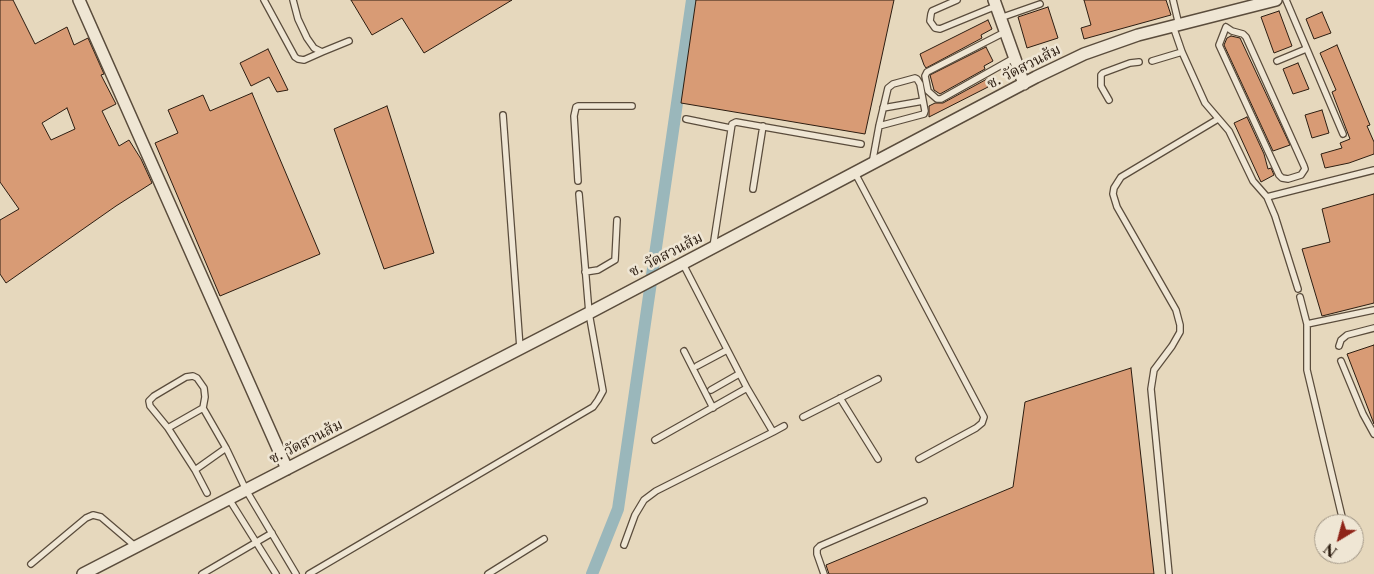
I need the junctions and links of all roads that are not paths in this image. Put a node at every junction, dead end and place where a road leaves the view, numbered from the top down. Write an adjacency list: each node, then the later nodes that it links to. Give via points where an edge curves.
1 (80, 0): 75 (street)
2 (264, 0): 17 (lane, via 298,59 304,60)
3 (293, 0): 17 (lane, via 307,38 314,48)
4 (957, 0): 8 (lane, via 932,11 930,21 935,28 940,29)
5 (1173, 0): 12 (lane)
6 (1276, 0): 10 (street, ซ. วัดสวนส้ม)
7 (1286, 0): 16 (lane)
8 (995, 3): 11 (street)
9 (1040, 4): 11 (lane)
10 (1221, 14): 12 (street, ซ. วัดสวนส้ม); 13 (lane)
11 (1000, 18): 14 (street)
12 (1176, 26): 18 (lane); 23 (street, ซ. วัดสวนส้ม, via 1084,54)
13 (1226, 27): 13 (lane, via 1246,37 1304,166 1305,170 1300,175 1288,179 1279,175 1219,45)
14 (1005, 32): 19 (street); 19 (lane, via 927,72 928,91 941,99)
15 (349, 41): 17 (lane)
16 (1306, 49): 21 (lane); 34 (lane)
17 (322, 52)
18 (1182, 52): 20 (lane); 30 (lane, via 1205,103)
19 (1014, 58): 23 (street)
20 (1152, 61)
21 (1277, 61)
22 (1139, 62): 24 (lane, via 1100,75 1101,86)
23 (1024, 84): 36 (street, ซ. วัดสวนส้ม)
24 (1109, 100)
25 (923, 101): 27 (lane); 27 (lane, via 920,84 915,78 889,86); 32 (lane, via 924,114)
26 (632, 106): 39 (lane, via 576,107)
27 (883, 108): 32 (lane)
28 (502, 114): 54 (lane)
29 (686, 119): 33 (lane)
30 (1218, 119): 42 (lane, via 1229,131 1253,181); 95 (lane, via 1121,177 1113,194 1117,207 1176,310 1180,325 1172,346 1154,370 1151,389)
31 (763, 126): 33 (lane, via 736,122); 35 (lane); 40 (lane)
32 (879, 126): 36 (lane)
33 (730, 128): 44 (lane)
34 (1343, 134)
35 (861, 144)
36 (872, 164): 38 (street, ซ. วัดสวนส้ม)
37 (1374, 170): 42 (lane)
38 (855, 173): 44 (street, ซ. วัดสวนส้ม); 74 (lane, via 984,417 976,428)
39 (578, 181)
40 (753, 190)
41 (579, 194): 46 (lane)
42 (1267, 197): 47 (lane)
43 (617, 220): 46 (lane, via 615,260 598,270)
44 (714, 247): 45 (street, ซ. วัดสวนส้ม)
45 (682, 264): 50 (street, ซ. วัดสวนส้ม); 55 (lane)
46 (586, 272): 50 (lane)
47 (1298, 289)
48 (1300, 297): 51 (lane)
49 (1374, 310): 51 (lane)
50 (589, 313): 54 (street, ซ. วัดสวนส้ม); 92 (lane, via 603,391 592,407)
51 (1307, 324): 81 (lane, via 1307,370)
52 (1374, 328): 53 (lane, via 1348,335)
53 (1339, 346)
54 (520, 348): 75 (street, ซ. วัดสวนส้ม)
55 (727, 350): 58 (lane); 59 (lane)
56 (684, 351): 65 (lane)
57 (1341, 361): 70 (lane)
58 (698, 366)
59 (739, 374): 61 (lane); 62 (lane)
60 (878, 379): 63 (lane)
61 (747, 388): 65 (lane); 69 (lane)
62 (711, 390)
63 (840, 398): 66 (lane); 73 (lane)
64 (204, 408): 68 (lane); 68 (lane, via 201,382 193,376 186,377 149,401); 72 (lane)
65 (713, 408): 71 (lane)
66 (803, 417)
67 (784, 426): 69 (lane)
68 (168, 428): 76 (lane)
69 (773, 432): 85 (lane, via 644,500)
70 (1374, 434)
71 (654, 440)
72 (226, 448): 76 (lane); 77 (lane)
73 (878, 459)
74 (919, 459)
75 (287, 469): 77 (street, ซ. วัดสวนส้ม)
76 (195, 470): 78 (lane)
77 (246, 490): 79 (street, ซ. วัดสวนส้ม); 82 (lane)
78 (207, 493)
79 (229, 499): 84 (lane); 86 (street, ซ. วัดสวนส้ม)
80 (924, 501): 94 (lane, via 820,546 817,554)
81 (1341, 514)
82 (272, 533): 84 (lane); 91 (lane)
83 (544, 539): 93 (lane)
84 (256, 542): 89 (lane); 90 (lane)
85 (624, 545)
86 (135, 546): 87 (lane, via 93,514); 88 (street, ซ. วัดสวนส้ม)
87 (31, 564)
88 (83, 574)
89 (202, 574)
90 (276, 574)
91 (296, 574)
92 (309, 574)
93 (488, 574)
94 (824, 574)
95 (1169, 574)

